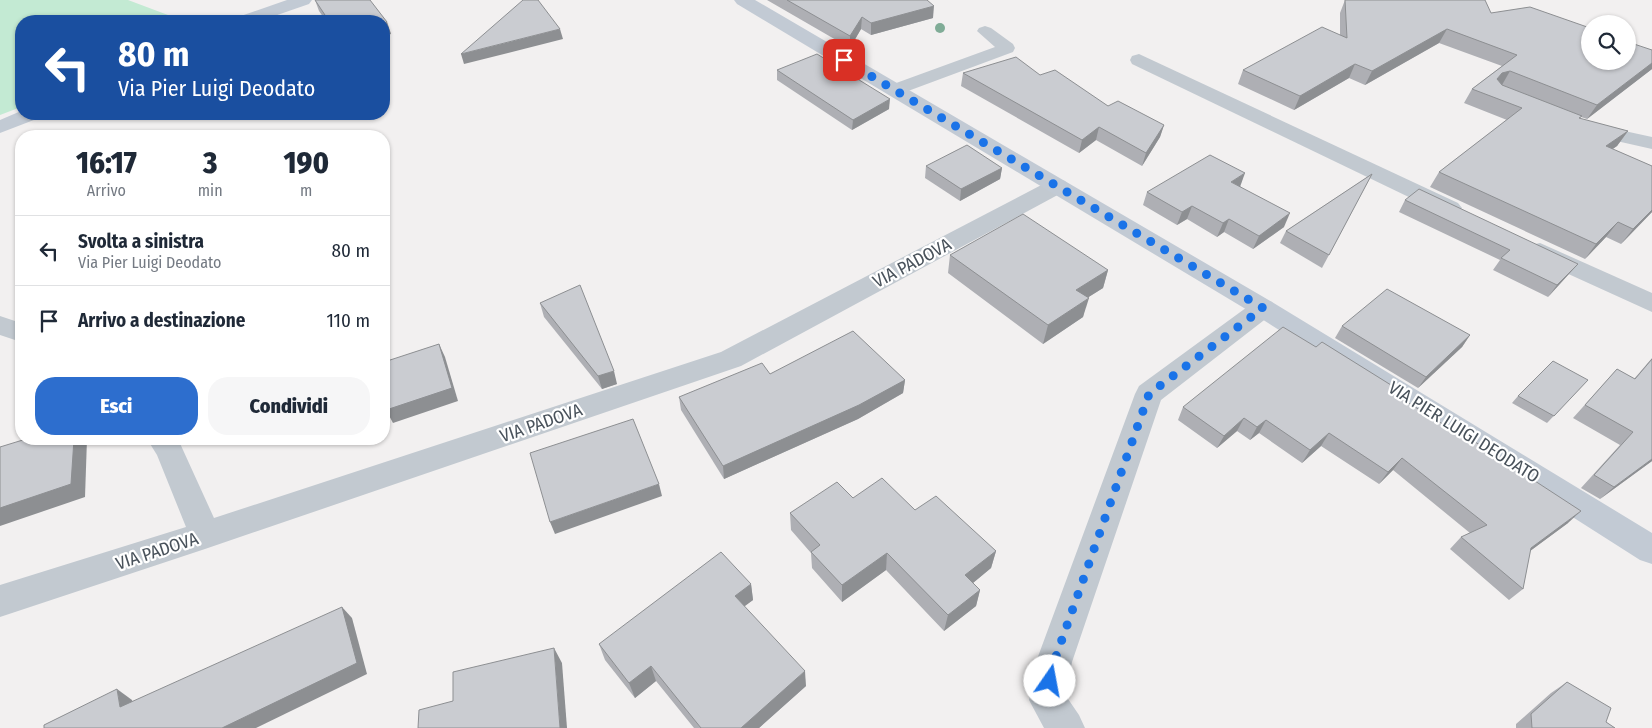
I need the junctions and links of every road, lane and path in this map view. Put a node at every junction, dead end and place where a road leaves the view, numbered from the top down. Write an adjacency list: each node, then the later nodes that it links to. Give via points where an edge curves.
1 (276, 0): 4 (street)
2 (303, 0): 5 (street)
3 (743, 1): 8 (street, VIA PIER LUIGI DEODATO)
4 (247, 15)
5 (261, 15)
6 (985, 31): 8 (lane, via 1007,48)
7 (1139, 60): 14 (street)
8 (894, 90): 13 (street, VIA PIER LUIGI DEODATO)
9 (17, 120): 11 (street)
10 (1573, 122): 12 (street, via 1600,133)
11 (0, 127)
12 (1652, 143)
13 (1057, 186): 17 (street, VIA PIER LUIGI DEODATO); 21 (street, VIA PADOVA, via 731,359)
14 (1472, 218)
15 (1526, 244): 16 (street)
16 (1652, 303)
17 (1263, 308): 22 (street, VIA PIER LUIGI DEODATO); 24 (street, via 1149,394 1054,662 1047,700)
18 (0, 324): 19 (street)
19 (15, 330)
20 (166, 445): 21 (street)
21 (205, 535): 23 (street, VIA PADOVA)
22 (1649, 542)
23 (0, 601)
24 (1066, 728)

